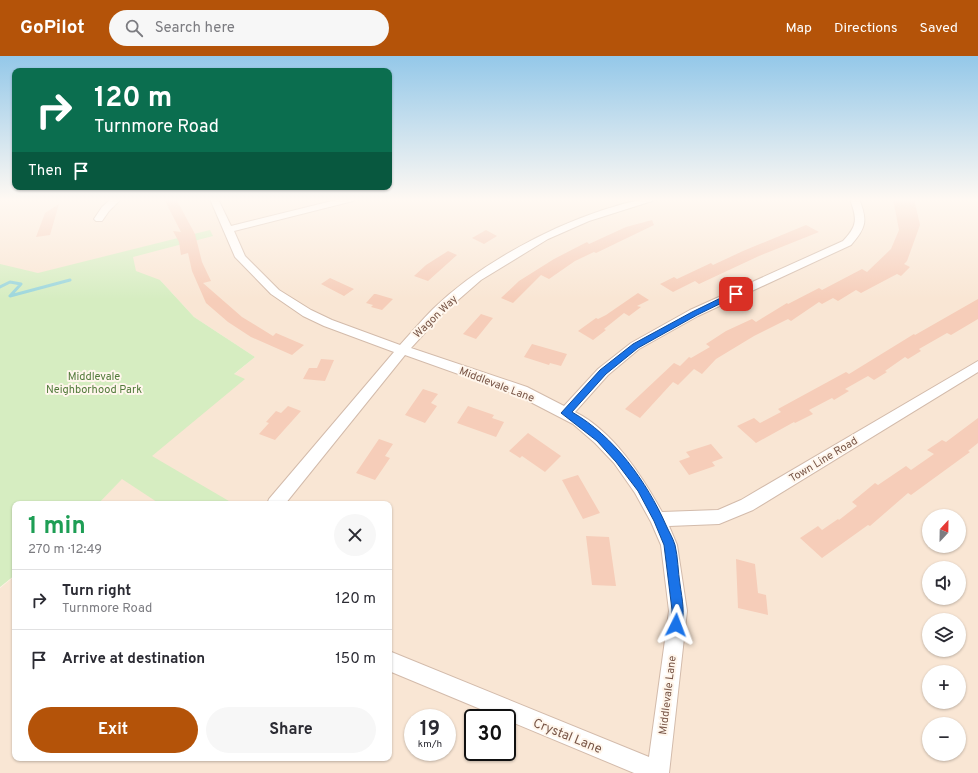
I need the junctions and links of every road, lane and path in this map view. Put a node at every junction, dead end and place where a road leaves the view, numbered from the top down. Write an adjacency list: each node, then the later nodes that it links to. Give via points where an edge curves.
1 (228, 232): 4 (street, Middlevale Lane, via 240,257 275,292 321,320)
2 (556, 232): 4 (street, Wagon Way, via 477,278 438,311)
3 (857, 232): 6 (street, via 848,243 694,313 636,346 603,372)
4 (402, 350): 6 (street, Middlevale Lane, via 522,391); 7 (street, Wagon Way)
5 (978, 366): 8 (street, Town Line Road, via 747,505 719,517)
6 (566, 413): 8 (street, Middlevale Lane, via 600,439 619,459 642,488)
7 (277, 501)
8 (658, 519): 10 (street, Middlevale Lane, via 669,545 678,610)
9 (392, 663): 10 (street, Crystal Lane)
10 (658, 773)

